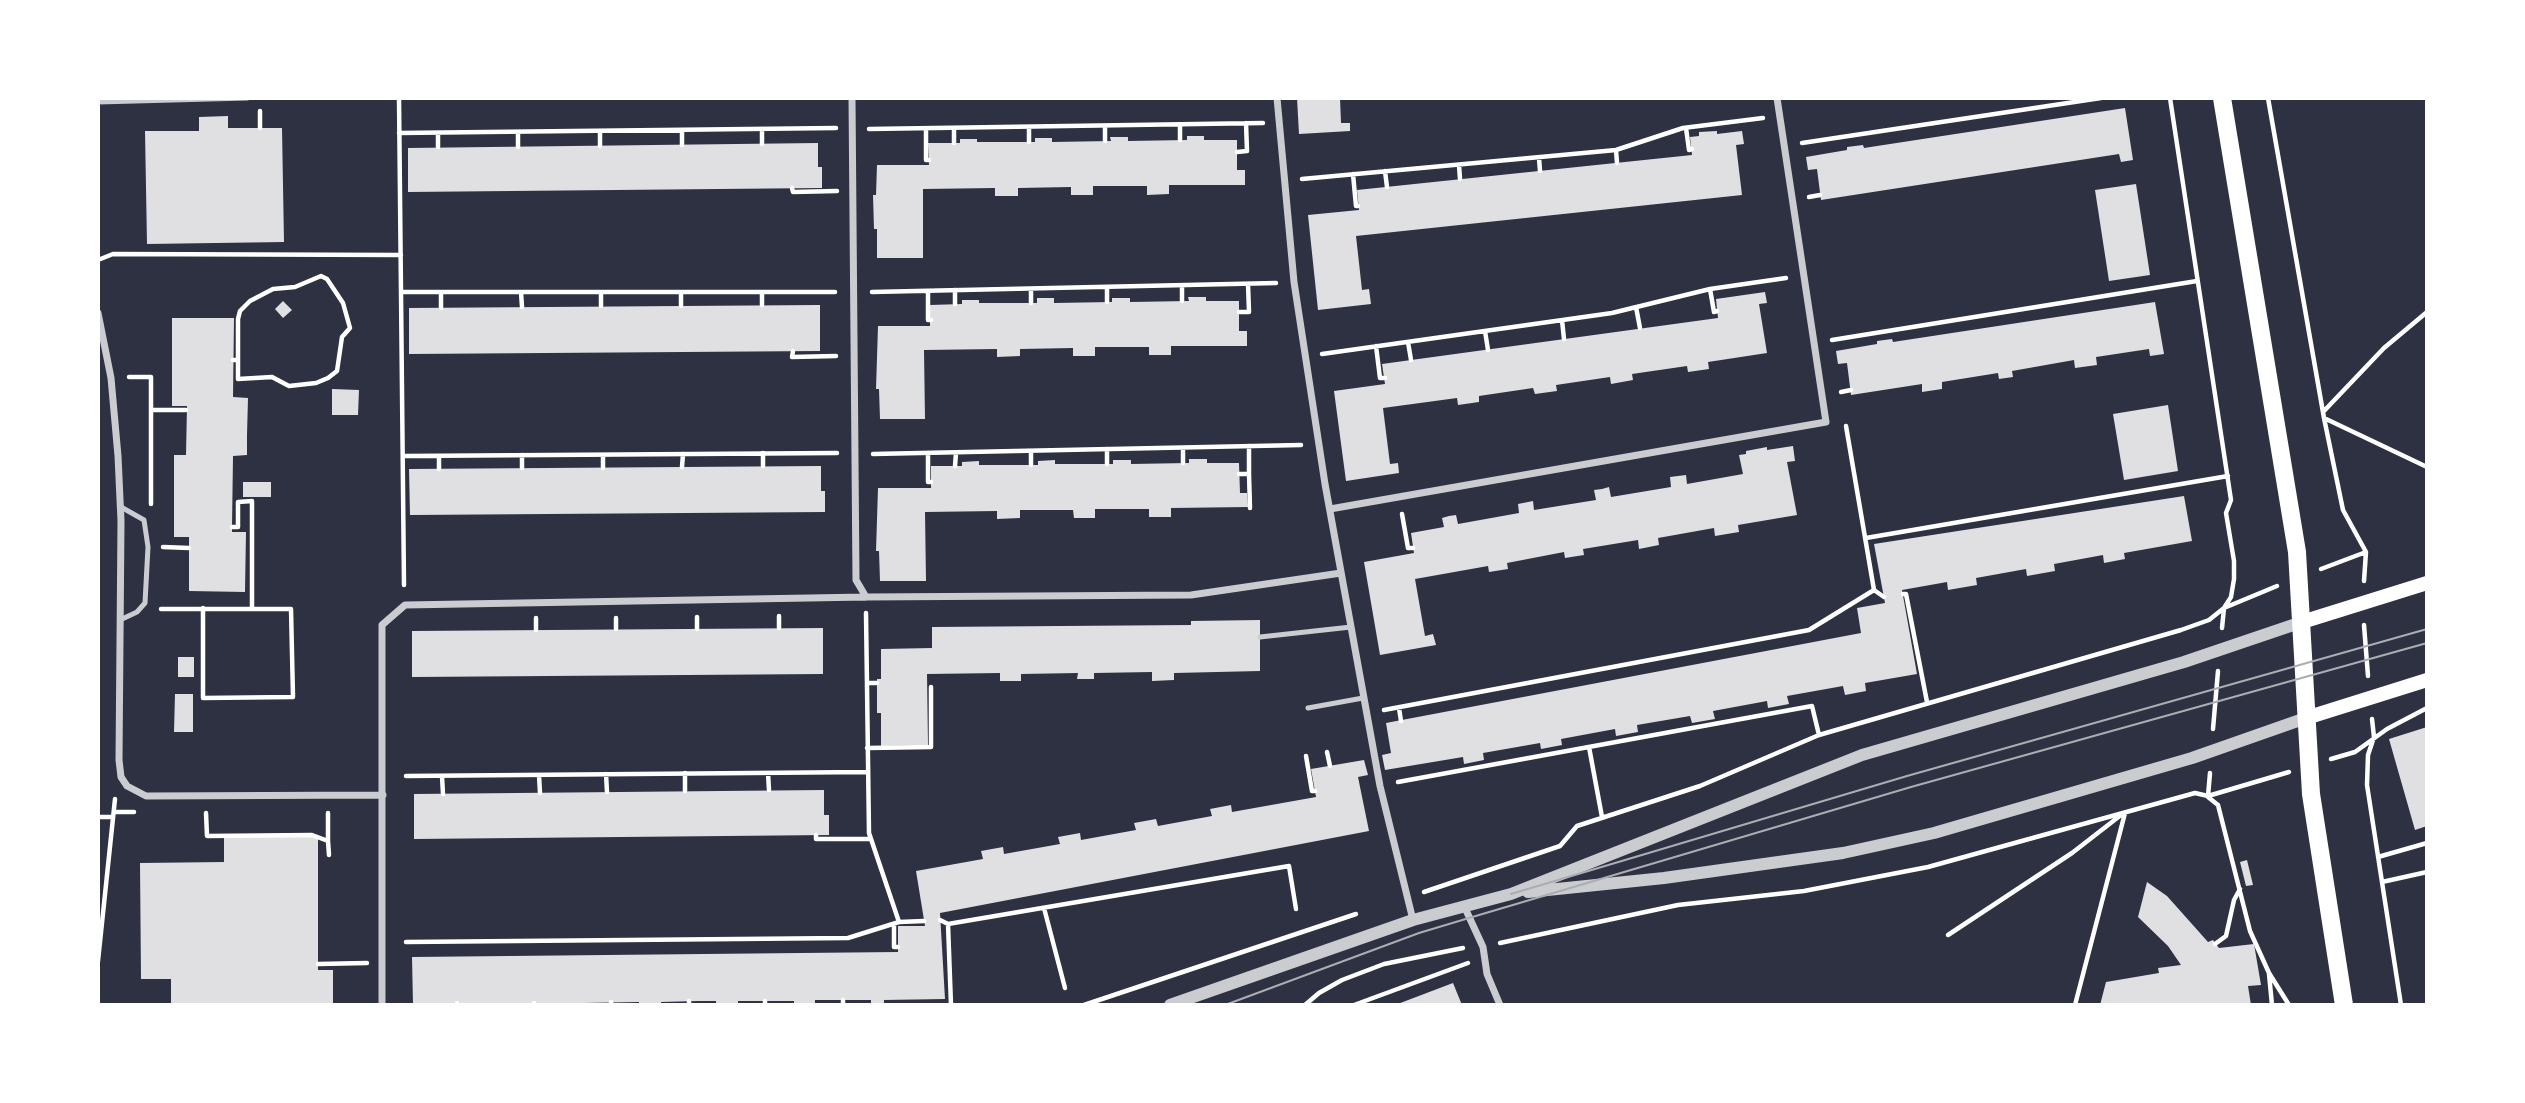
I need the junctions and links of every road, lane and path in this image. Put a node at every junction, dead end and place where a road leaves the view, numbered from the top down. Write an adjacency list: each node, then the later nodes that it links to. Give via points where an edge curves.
1 (247, 98): 10 (lane)
2 (399, 98): 52 (path)
3 (852, 98): 148 (street, via 856,580)
4 (1277, 98): 135 (street, via 1294,282)
5 (1777, 98): 11 (street)
6 (2101, 98): 31 (path)
7 (2171, 98): 55 (path)
8 (2222, 98): 159 (main road, via 2297,552)
9 (2268, 98): 102 (path)
10 (98, 102)
11 (1779, 116): 17 (path); 31 (street)
12 (1246, 123): 36 (path, via 1247,151)
13 (1180, 125): 25 (path)
14 (1105, 126): 24 (path)
15 (1029, 127): 26 (path)
16 (954, 128): 27 (path)
17 (1686, 128): 34 (path); 35 (path)
18 (762, 129): 28 (path)
19 (926, 129): 38 (path)
20 (682, 130): 29 (path)
21 (600, 131): 30 (path)
22 (518, 132): 32 (path)
23 (438, 133): 33 (path)
24 (1105, 141)
25 (1180, 141)
26 (1029, 142)
27 (954, 143)
28 (762, 144)
29 (682, 145)
30 (600, 146)
31 (1784, 146): 54 (street)
32 (518, 147)
33 (438, 148)
34 (1692, 149)
35 (1616, 150): 37 (path); 39 (path)
36 (1237, 152)
37 (1539, 158): 40 (path); 42 (path)
38 (929, 160)
39 (1617, 163)
40 (1459, 164): 41 (path); 45 (path)
41 (1385, 171): 43 (path); 46 (path)
42 (1540, 171)
43 (1353, 174): 44 (path); 51 (path)
44 (1297, 179)
45 (1460, 179)
46 (1387, 187)
47 (792, 188): 48 (path, via 793,192)
48 (839, 191)
49 (1821, 195): 50 (path)
50 (1809, 197)
51 (1359, 206)
52 (401, 255): 53 (path, via 113,254); 117 (path)
53 (98, 260)
54 (1805, 275): 60 (path); 88 (street)
55 (2197, 281): 88 (path); 131 (path)
56 (1248, 284): 79 (path, via 1249,313)
57 (1182, 286): 68 (path)
58 (1107, 287): 69 (path)
59 (1031, 289): 70 (path)
60 (1710, 289): 77 (path); 78 (path)
61 (956, 290): 71 (path)
62 (928, 291): 82 (path)
63 (441, 292): 75 (path)
64 (521, 292): 76 (path)
65 (601, 292): 73 (path)
66 (681, 292): 74 (path)
67 (762, 292): 72 (path)
68 (1182, 301)
69 (1107, 302)
70 (1031, 303)
71 (955, 304)
72 (762, 305)
73 (601, 306)
74 (681, 306)
75 (441, 307)
76 (522, 307)
77 (1636, 307): 83 (path); 84 (path)
78 (1717, 311)
79 (1239, 312)
80 (2427, 312): 102 (path, via 2384,348)
81 (98, 313): 96 (street)
82 (931, 320)
83 (1562, 320): 85 (path); 86 (path)
84 (1640, 328)
85 (1485, 331): 87 (path); 90 (path)
86 (1564, 339)
87 (1408, 342): 89 (path); 95 (path)
88 (1814, 342): 135 (street, via 1826,422)
89 (1376, 346): 92 (path); 97 (path, via 1380,378)
90 (1488, 349)
91 (793, 351): 93 (path, via 792,356)
92 (1318, 354)
93 (840, 356)
94 (236, 360): 94 (path, via 238,319 250,301 273,289 295,287 321,276 327,279 343,303 350,328 342,337 337,371 316,383 289,386 272,377 238,379)
95 (1411, 360)
96 (111, 378): 100 (path, via 151,377); 133 (street)
97 (1385, 378)
98 (1851, 390): 99 (path)
99 (1841, 392)
100 (151, 410): 101 (path); 137 (path, via 151,512)
101 (187, 410)
102 (2323, 415): 125 (path); 150 (path, via 2343,510 2366,552)
103 (1846, 426): 139 (path)
104 (1303, 445): 105 (path)
105 (1249, 446): 106 (path); 130 (path)
106 (1183, 448): 107 (path); 119 (path)
107 (1107, 449): 108 (path); 120 (path)
108 (1031, 451): 112 (path); 121 (path)
109 (763, 453): 110 (path); 114 (path); 122 (path)
110 (841, 453)
111 (928, 453): 112 (path); 115 (path); 132 (path)
112 (956, 453): 123 (path)
113 (603, 454): 114 (path); 116 (path); 127 (path)
114 (683, 454): 124 (path)
115 (868, 454)
116 (522, 455): 118 (path); 126 (path)
117 (404, 456): 118 (path); 145 (path)
118 (439, 456): 128 (path)
119 (1182, 463)
120 (1107, 464)
121 (1031, 465)
122 (763, 466)
123 (955, 466)
124 (682, 467)
125 (2427, 467)
126 (522, 468)
127 (603, 468)
128 (439, 469)
129 (1239, 474): 130 (path)
130 (1249, 474): 134 (path)
131 (2228, 475): 139 (path); 152 (path, via 2231,499 2226,513 2234,579)
132 (931, 482)
133 (121, 507): 137 (lane); 158 (street)
134 (1250, 508)
135 (1330, 509): 143 (street)
136 (1401, 510): 142 (path, via 1408,548)
137 (144, 520): 154 (lane, via 147,594)
138 (232, 527): 153 (path, via 238,527 237,502 252,501)
139 (1866, 538): 146 (path)
140 (174, 547): 141 (path)
141 (189, 548)
142 (1413, 548)
143 (1342, 573): 148 (street, via 1191,595); 160 (street)
144 (2427, 583): 150 (main road)
145 (404, 585)
146 (1874, 590): 149 (path); 173 (path, via 1809,630)
147 (1903, 594): 172 (path)
148 (866, 597): 167 (path); 203 (street, via 405,605 382,625)
149 (1884, 597)
150 (2365, 602): 159 (main road); 170 (path)
151 (203, 608): 153 (path); 153 (path, via 204,698 293,696 291,610); 154 (path)
152 (2224, 608): 165 (path); 172 (path, via 2209,620)
153 (252, 609)
154 (139, 610): 158 (lane)
155 (779, 615): 161 (path)
156 (697, 616): 163 (path)
157 (616, 617): 162 (path)
158 (120, 620): 186 (street)
159 (2302, 622): 165 (street); 177 (main road)
160 (1351, 627): 164 (lane); 171 (street)
161 (779, 628)
162 (616, 629)
163 (697, 629)
164 (1260, 637)
165 (2220, 648): 183 (path); 220 (street, via 2184,663 1862,755)
166 (2427, 680): 170 (main road)
167 (867, 683): 168 (path); 182 (path)
168 (877, 683)
169 (931, 687): 182 (path, via 931,747)
170 (2370, 697): 177 (main road); 180 (path)
171 (1363, 698): 174 (lane); 221 (street)
172 (1927, 702): 179 (path)
173 (1399, 707): 176 (path); 178 (path)
174 (1308, 708)
175 (2427, 708): 180 (path)
176 (1380, 711)
177 (2306, 718): 183 (street); 252 (main road, via 2313,809)
178 (1401, 720)
179 (1819, 735): 181 (path, via 1812,706); 208 (path, via 1700,786)
180 (2374, 737): 214 (path, via 2367,785)
181 (1589, 747): 195 (path); 208 (path)
182 (867, 748): 188 (path)
183 (2211, 750): 219 (path, via 2208,796 2218,806); 220 (street, via 1934,833 1843,853)
184 (1327, 752): 187 (path)
185 (1306, 756): 198 (path)
186 (119, 760): 202 (street, via 127,786 146,796); 206 (path)
187 (1329, 766)
188 (867, 772): 189 (path); 210 (path)
189 (768, 773): 191 (path); 196 (path)
190 (606, 774): 191 (path); 192 (path); 199 (path)
191 (685, 774): 197 (path)
192 (540, 775): 194 (path); 200 (path)
193 (406, 776): 194 (path)
194 (442, 776): 201 (path)
195 (1391, 783)
196 (769, 790)
197 (685, 791)
198 (1315, 791)
199 (607, 792)
200 (540, 793)
201 (443, 794)
202 (328, 795): 203 (street); 211 (path)
203 (383, 795): 242 (street)
204 (141, 813): 206 (path)
205 (194, 813): 211 (path, via 207,813 207,836 312,835)
206 (114, 815): 207 (path); 217 (path)
207 (98, 817)
208 (1602, 817): 221 (path, via 1577,826 1560,846)
209 (816, 835): 210 (path, via 816,839)
210 (870, 836): 228 (path)
211 (328, 841): 213 (path)
212 (2427, 843): 214 (path)
213 (329, 855)
214 (2378, 857): 218 (path)
215 (2427, 872): 218 (path)
216 (98, 881): 217 (path)
217 (106, 881): 234 (path)
218 (2382, 882): 253 (path)
219 (2240, 889): 233 (path, via 2225,936); 240 (path, via 2250,931)
220 (1511, 894): 223 (street)
221 (1408, 897): 227 (street)
222 (1044, 908): 224 (path, via 1289,866); 230 (path); 241 (path)
223 (1465, 908): 227 (street); 236 (street)
224 (1296, 909)
225 (1358, 914): 244 (path)
226 (940, 920): 230 (path)
227 (1413, 920): 245 (street)
228 (896, 923): 229 (path); 232 (path, via 848,938); 235 (path, via 894,947)
229 (920, 923)
230 (948, 924): 243 (path)
231 (1948, 935): 249 (path, via 2125,813)
232 (407, 942)
233 (2216, 944)
234 (99, 947): 237 (path)
235 (898, 947)
236 (1483, 947): 246 (path, via 1384,964 1342,980); 247 (path, via 1468,963); 248 (street, via 1487,974)
237 (98, 961)
238 (367, 963): 239 (path)
239 (318, 964)
240 (2269, 973): 250 (path); 251 (path)
241 (1065, 988)
242 (382, 1005)
243 (951, 1005)
244 (1084, 1005)
245 (1170, 1005)
246 (1305, 1005)
247 (1354, 1005)
248 (1500, 1005)
249 (2075, 1005)
250 (2272, 1005)
251 (2289, 1005)
252 (2344, 1005)
253 (2401, 1005)

